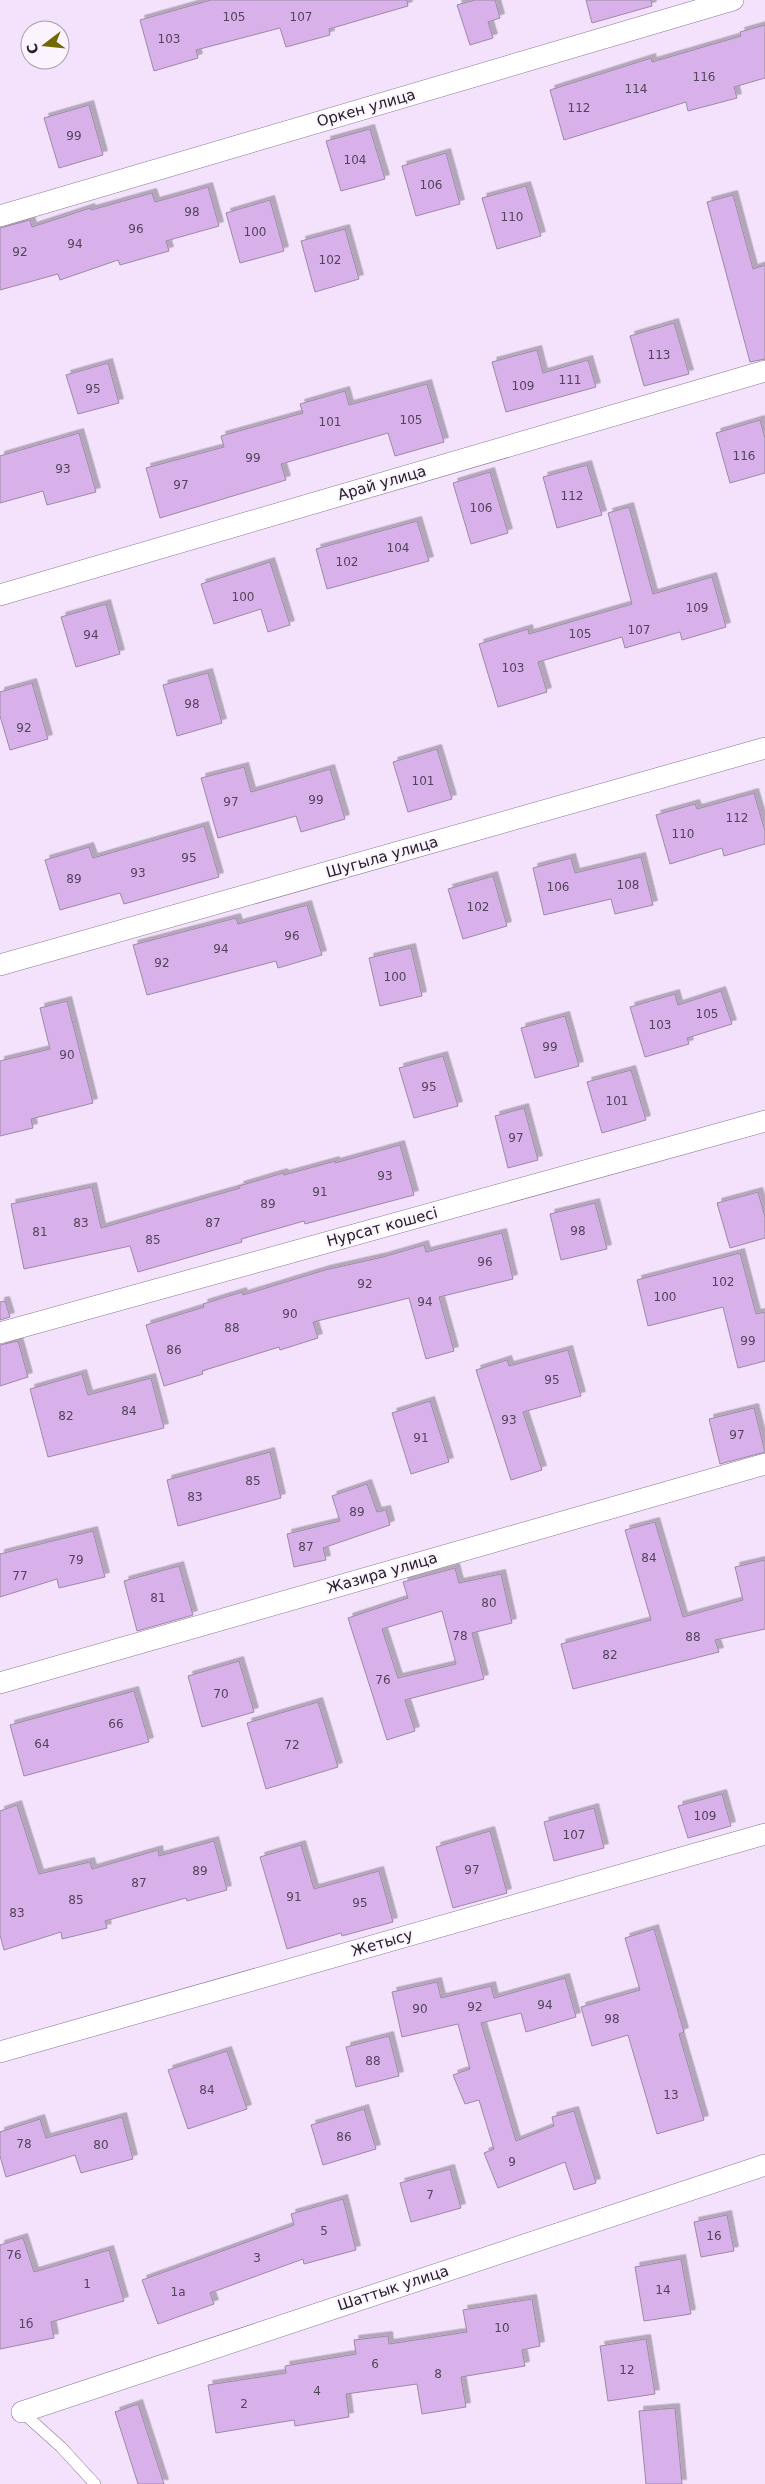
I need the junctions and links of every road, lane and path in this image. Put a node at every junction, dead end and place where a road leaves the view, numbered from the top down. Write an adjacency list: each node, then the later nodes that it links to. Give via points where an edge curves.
1 (733, 0): 2 (street, Оркен улица)
2 (0, 216)
3 (765, 371): 4 (street, Арай улица)
4 (0, 595)
5 (765, 748): 6 (street, Шугыла улица)
6 (0, 965)
7 (765, 1121): 8 (street, Нурсат кошесi)
8 (0, 1333)
9 (765, 1464): 10 (street, Жазира улица)
10 (0, 1682)
11 (765, 1834): 12 (street, Жетысу)
12 (0, 2052)
13 (765, 2165): 14 (street, Шаттык улица)
14 (22, 2412): 15 (lane)
15 (95, 2484)

